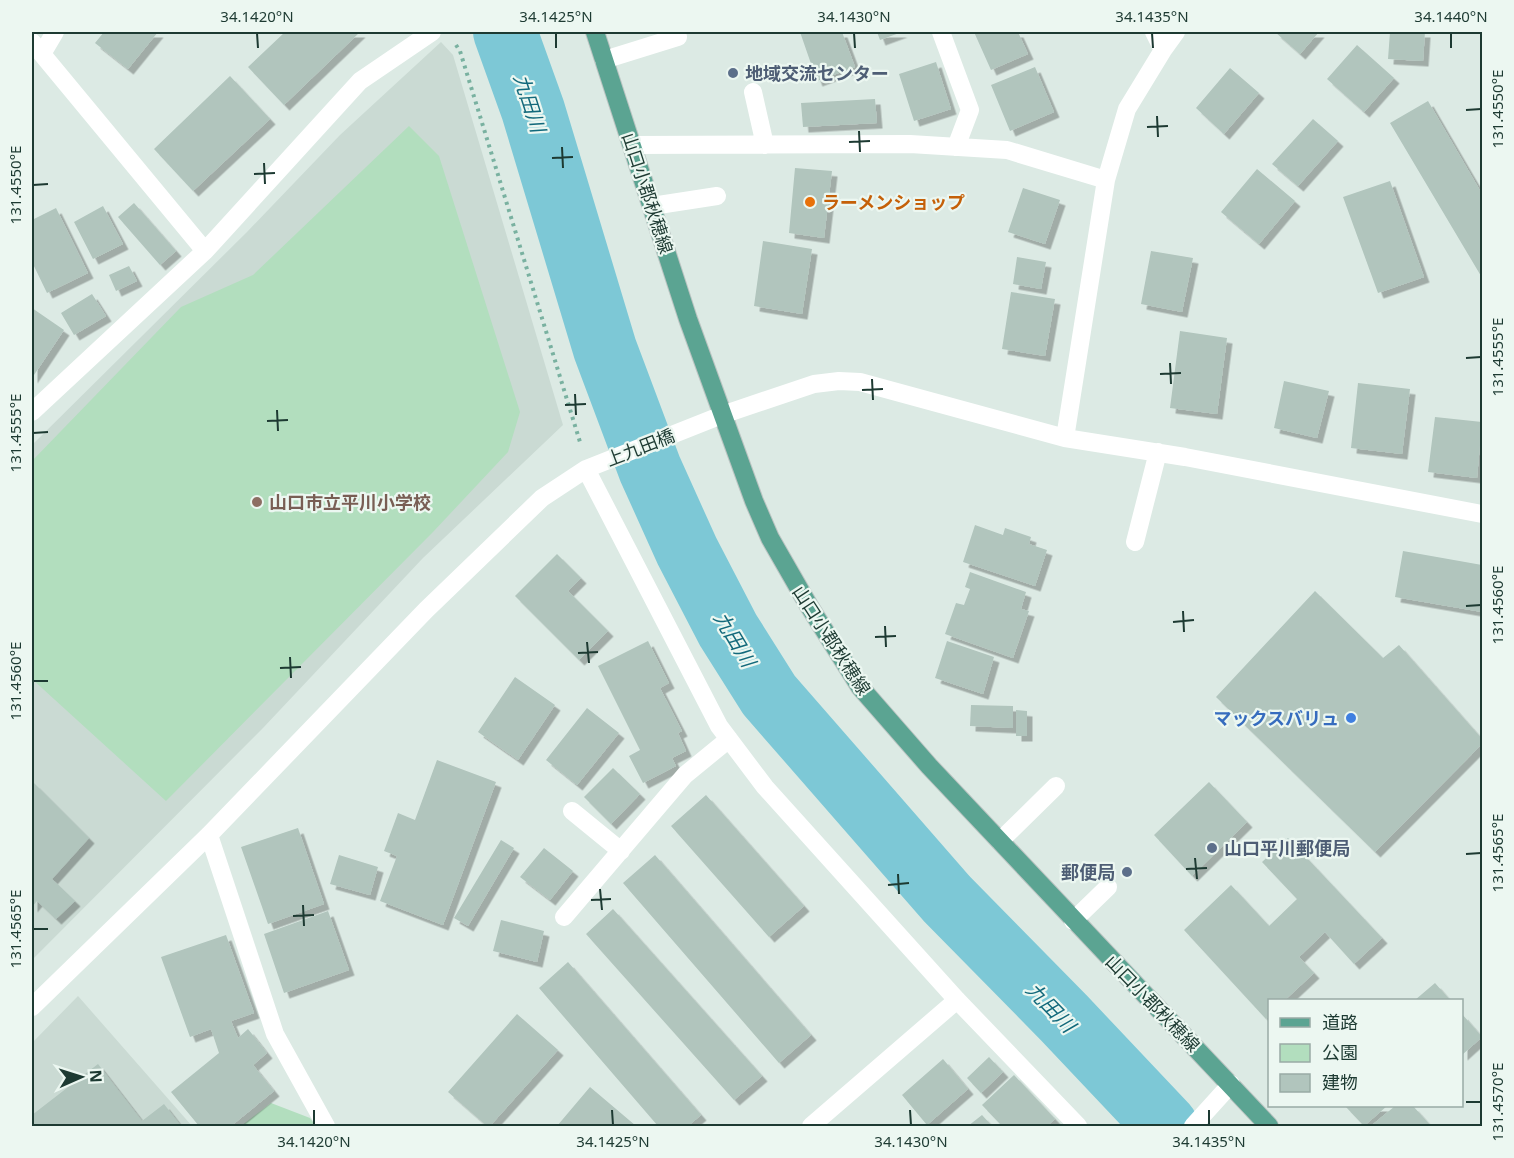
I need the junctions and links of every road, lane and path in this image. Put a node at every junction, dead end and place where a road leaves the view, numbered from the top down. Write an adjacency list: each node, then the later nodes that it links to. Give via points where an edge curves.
1 (55, 32): 9 (street)
2 (432, 32): 19 (street, via 360,81)
3 (595, 32): 11 (main road, 山口小郡秋穂線)
4 (941, 32): 15 (street, via 970,110)
5 (1154, 32): 10 (street)
6 (1176, 32): 10 (street)
7 (678, 37): 11 (street)
8 (454, 41): 24 (path, via 578,433)
9 (37, 48): 19 (street)
10 (1163, 50): 16 (street, via 1127,108)
11 (603, 60): 13 (main road, 山口小郡秋穂線)
12 (753, 92): 14 (street)
13 (632, 145): 14 (street); 18 (main road, 山口小郡秋穂線)
14 (765, 145): 15 (street)
15 (956, 147): 16 (street, via 1007,150)
16 (1106, 180): 22 (street)
17 (717, 196): 18 (street)
18 (652, 206): 21 (main road, 山口小郡秋穂線)
19 (205, 250): 20 (street)
20 (32, 412)
21 (722, 415): 22 (street, 上九田橋, via 814,384 860,382); 24 (street, 上九田橋); 31 (main road, 山口小郡秋穂線, via 770,537 860,687)
22 (1065, 438): 23 (street, 上九田橋)
23 (1158, 452): 25 (street, 上九田橋); 26 (street)
24 (592, 466): 27 (street, via 719,726); 30 (street, 上九田橋, via 542,498 501,536)
25 (1482, 514)
26 (1135, 542)
27 (729, 739): 32 (street, via 685,775); 36 (street, via 765,787)
28 (1056, 786): 31 (street)
29 (572, 811): 32 (street)
30 (208, 835): 37 (street, 上九田橋); 39 (street, via 275,1034)
31 (1000, 842): 35 (main road, 山口小郡秋穂線)
32 (621, 851): 34 (street)
33 (1108, 887): 35 (street)
34 (564, 917)
35 (1074, 921): 38 (main road, 山口小郡秋穂線)
36 (957, 1000): 40 (street); 41 (street)
37 (32, 1007)
38 (1231, 1084): 42 (street); 43 (main road, 山口小郡秋穂線)
39 (326, 1126)
40 (811, 1126)
41 (1078, 1126)
42 (1194, 1126)
43 (1269, 1126)

